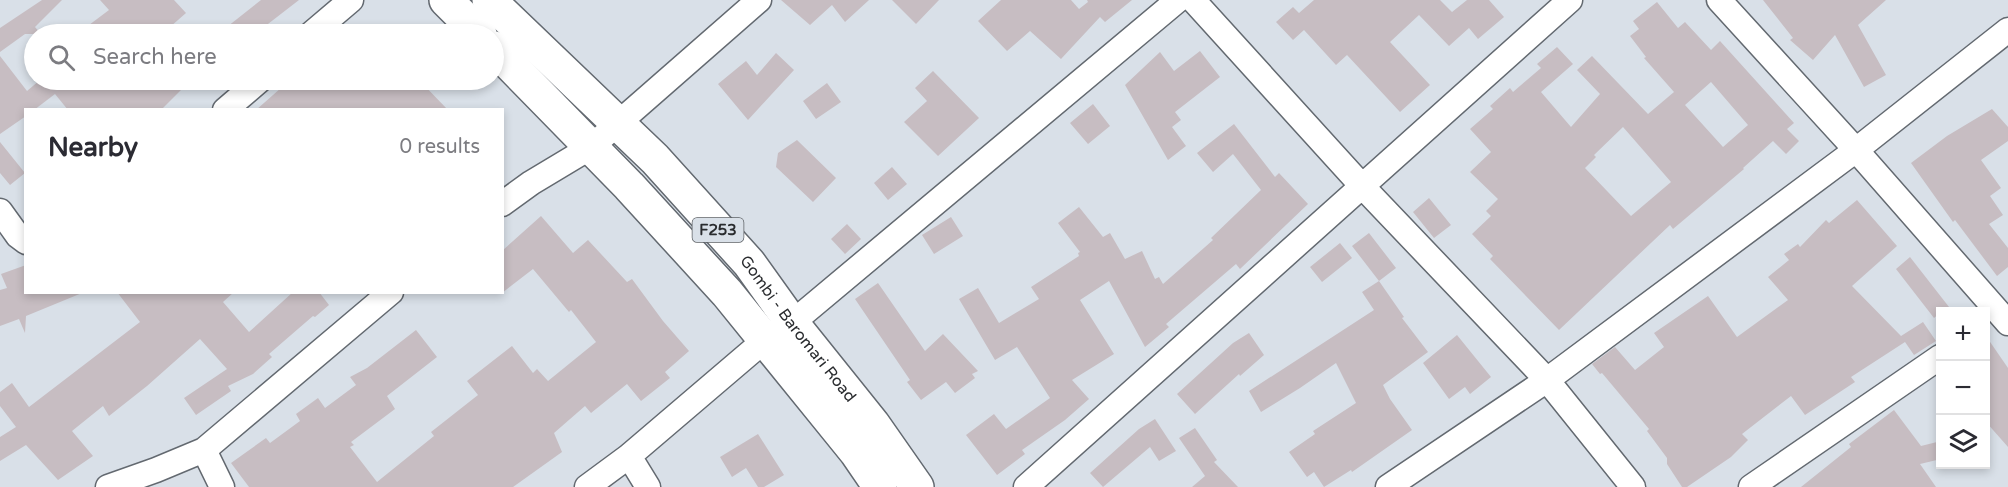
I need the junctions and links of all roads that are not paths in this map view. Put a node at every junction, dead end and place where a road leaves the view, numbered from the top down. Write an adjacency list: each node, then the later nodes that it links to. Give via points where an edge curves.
1 (351, 0): 9 (street)
2 (446, 0): 10 (main road)
3 (489, 0): 15 (main road, Gombi - Baromari Road / F253)
4 (759, 0): 15 (street)
5 (1178, 0): 24 (street)
6 (1193, 0): 18 (street)
7 (1570, 0): 18 (street)
8 (1719, 0): 17 (street)
9 (323, 24)
10 (470, 24)
11 (2008, 30): 17 (street)
12 (504, 58): 16 (main road, Gombi - Baromari Road / F253)
13 (248, 90): 14 (street)
14 (227, 108)
15 (618, 122): 16 (street); 24 (main road, Gombi - Baromari Road / F253, via 749,263)
16 (591, 147): 19 (street); 25 (main road, Gombi - Baromari Road / F253, via 727,293)
17 (1856, 150): 23 (street); 27 (street)
18 (1362, 186): 27 (street); 36 (street)
19 (504, 203)
20 (0, 211): 21 (street)
21 (24, 240)
22 (389, 294): 28 (street)
23 (2001, 319)
24 (792, 322): 25 (street); 35 (main road, Gombi - Baromari Road / F253)
25 (765, 340): 29 (street); 34 (main road, Gombi - Baromari Road / F253)
26 (1936, 360): 39 (street)
27 (1547, 381): 37 (street); 38 (street)
28 (204, 450): 30 (street); 31 (street)
29 (629, 456): 32 (street); 33 (street)
30 (108, 487)
31 (222, 487)
32 (587, 487)
33 (648, 487)
34 (880, 487)
35 (917, 487)
36 (1026, 487)
37 (1388, 487)
38 (1633, 487)
39 (1751, 487)

